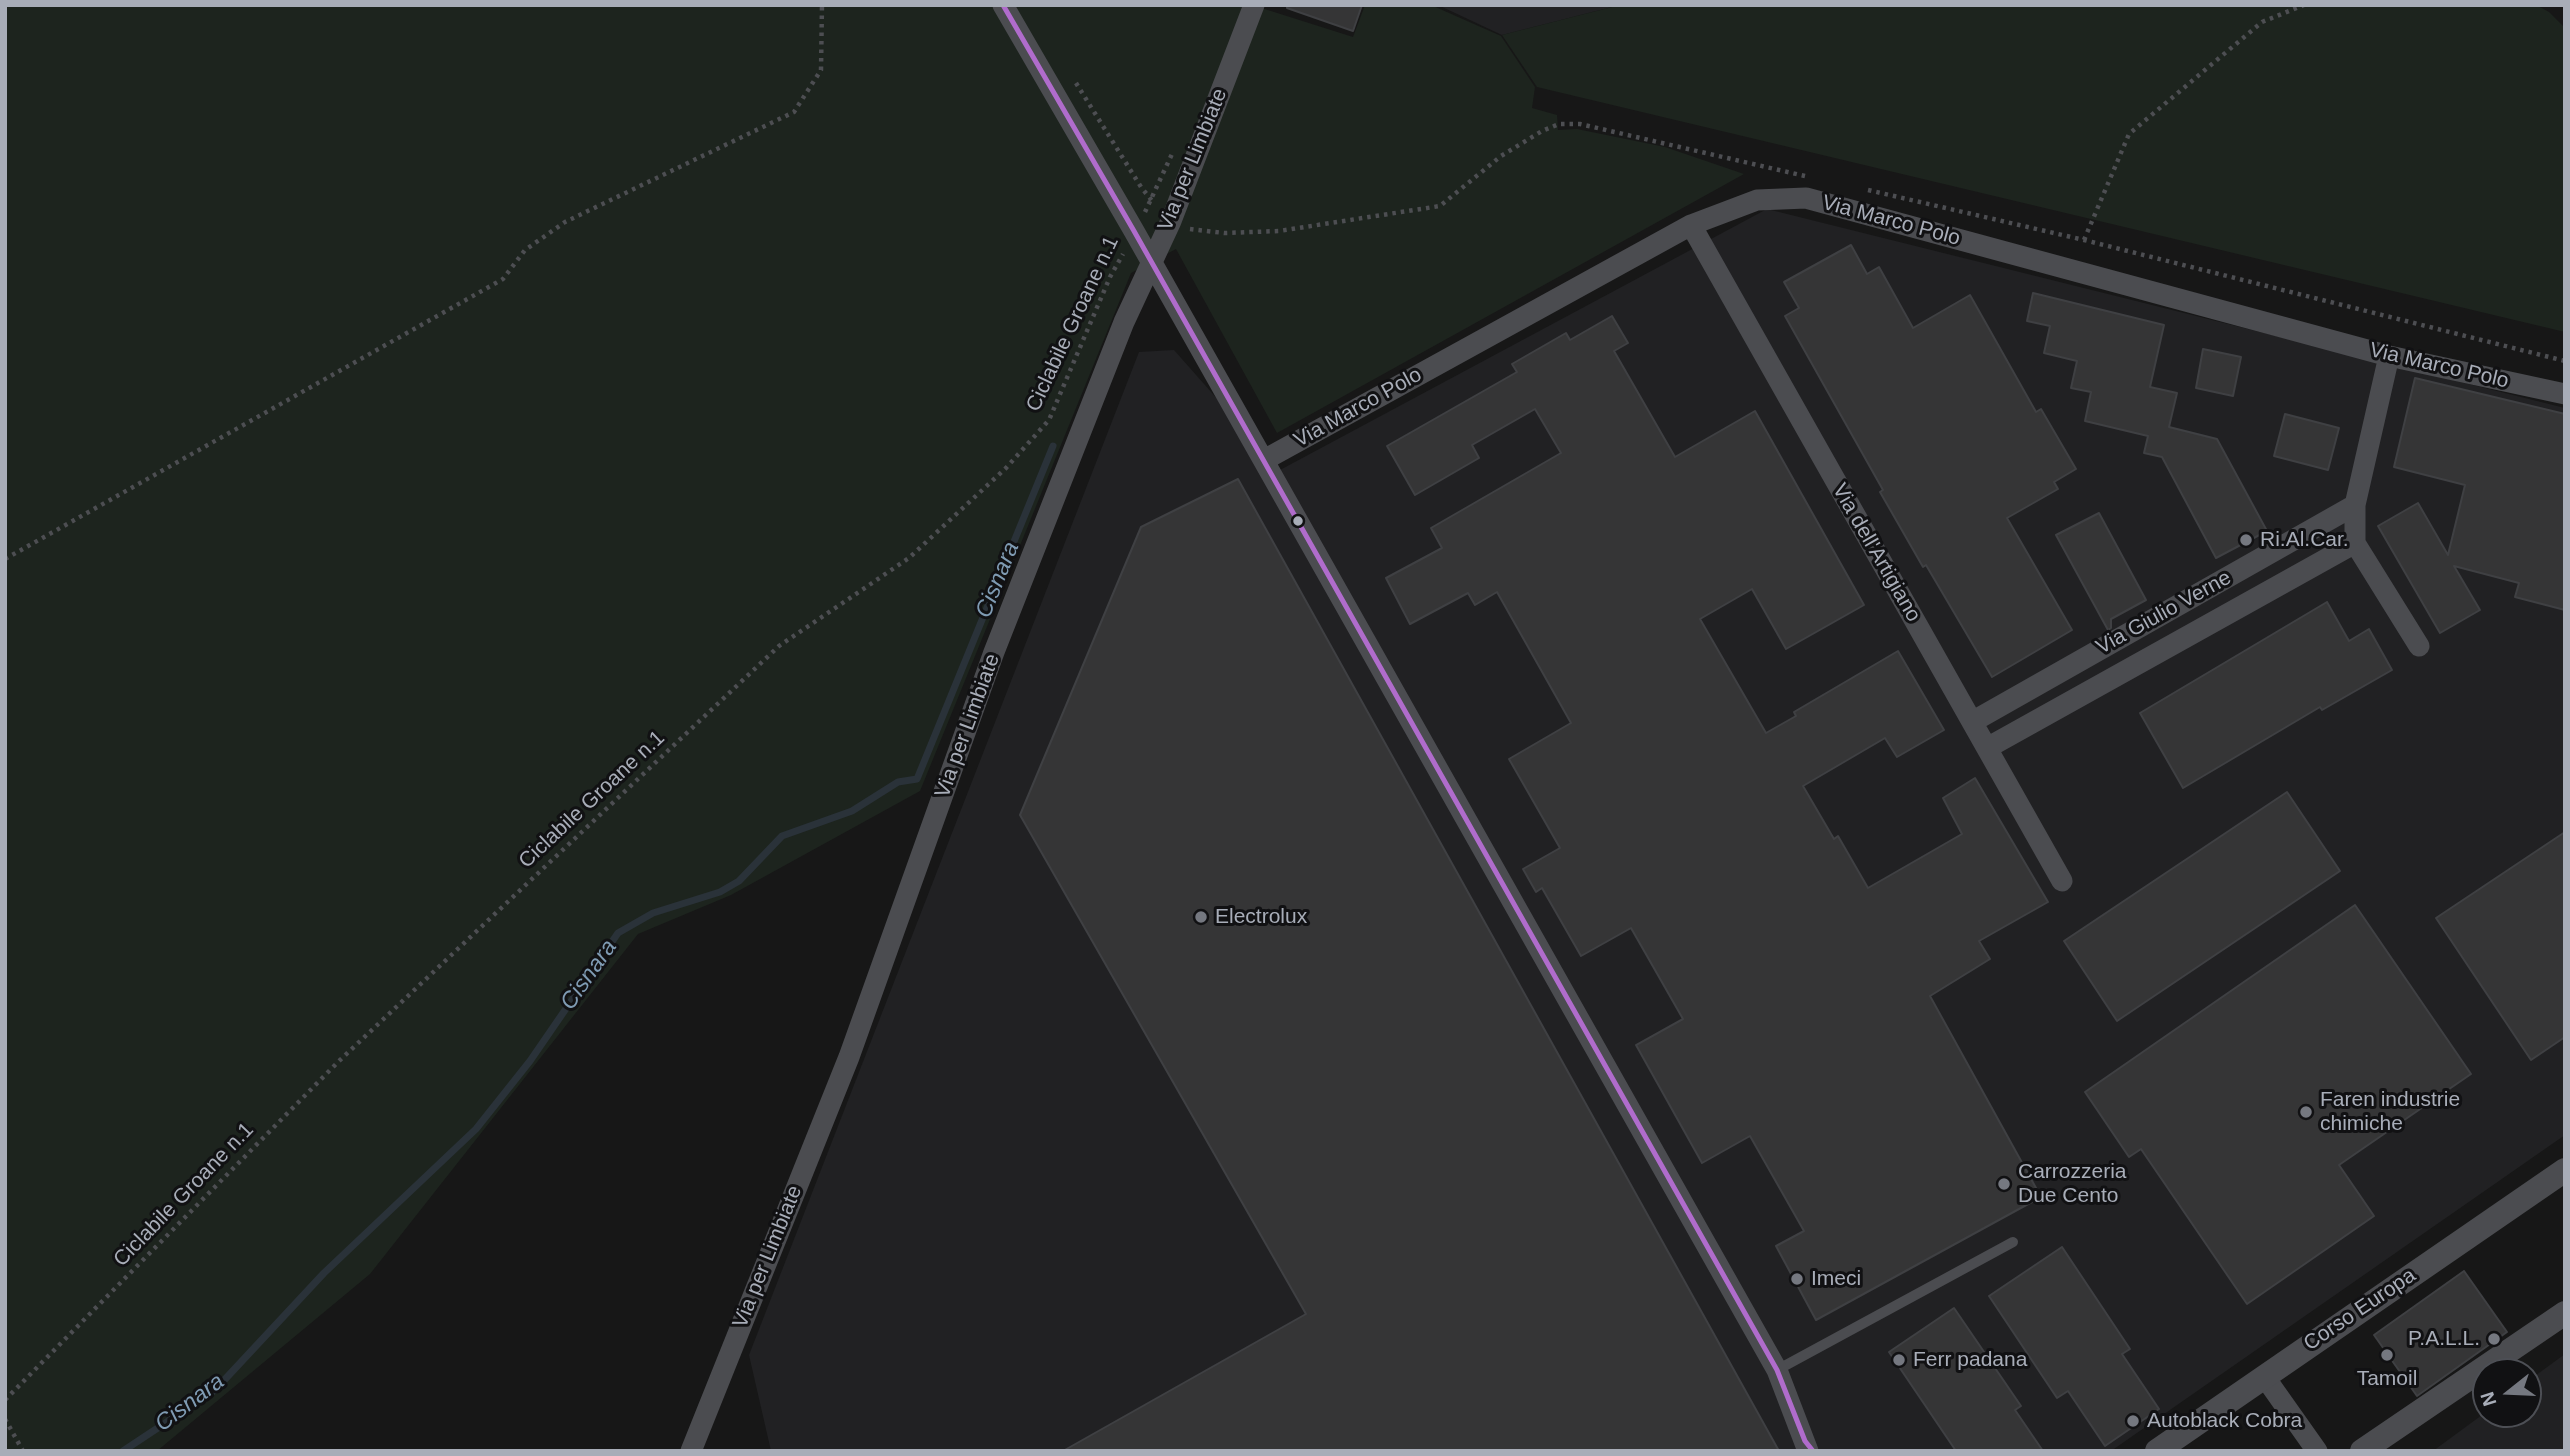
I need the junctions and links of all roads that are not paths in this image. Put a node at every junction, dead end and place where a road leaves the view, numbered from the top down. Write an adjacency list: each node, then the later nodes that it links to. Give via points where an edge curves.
1 (1003, 5): 4 (street)
2 (1254, 5): 4 (street, Via per Limbiate)
3 (1691, 225): 5 (street, Via Marco Polo, via 1757,200 1806,198); 7 (street, Via Marco Polo); 11 (street, Via dell'Artigiano)
4 (1151, 262): 7 (street); 19 (street, Via per Limbiate, via 994,652 849,1056)
5 (2389, 356): 6 (street, Via Marco Polo); 8 (street)
6 (2565, 394)
7 (1264, 460): 17 (street)
8 (2356, 505): 9 (street); 11 (street, Via Giulio Verne)
9 (2355, 543): 10 (street); 12 (street, Via Giulio Verne)
10 (2419, 646)
11 (1972, 722): 12 (street, Via dell'Artigiano)
12 (1987, 748): 13 (street, Via dell'Artigiano)
13 (2062, 881)
14 (2565, 1170): 18 (street, Corso Europa)
15 (2012, 1242): 17 (lane)
16 (2565, 1313): 23 (street)
17 (1777, 1370): 20 (street)
18 (2264, 1376): 21 (street, Corso Europa); 22 (street)
19 (698, 1447)
20 (1809, 1447)
21 (2157, 1451)
22 (2317, 1451)
23 (2362, 1451)

